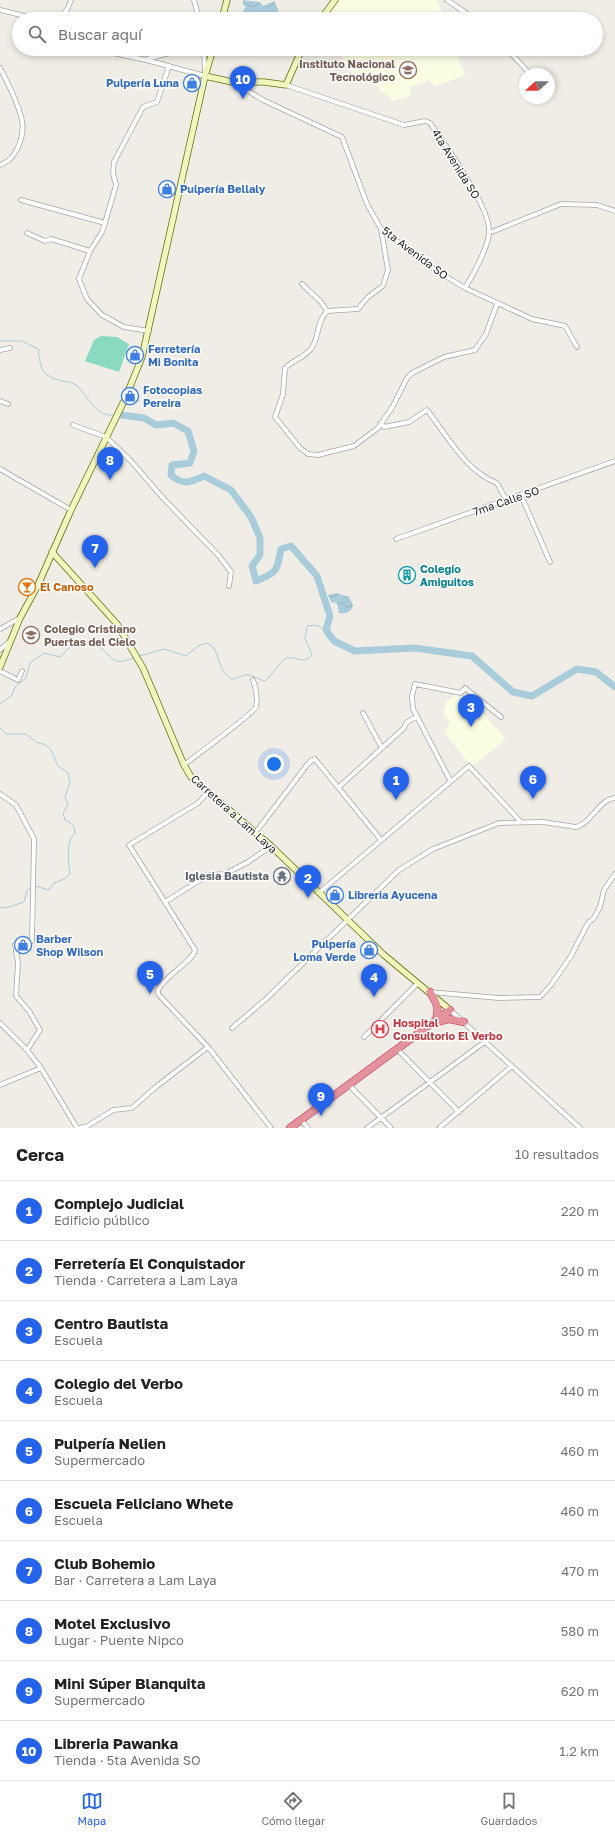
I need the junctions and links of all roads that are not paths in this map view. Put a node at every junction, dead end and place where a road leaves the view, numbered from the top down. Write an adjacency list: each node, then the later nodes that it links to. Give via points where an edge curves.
1 (71, 0): 7 (street)
2 (194, 0): 8 (street)
3 (227, 0): 9 (main road)
4 (335, 0): 10 (main road)
5 (448, 0): 11 (street)
6 (0, 10): 12 (street)
7 (65, 12)
8 (198, 12)
9 (224, 12)
10 (326, 12)
11 (465, 12)
12 (12, 13)
13 (127, 56): 19 (street)
14 (160, 56): 19 (street)
15 (204, 56): 23 (street)
16 (211, 56): 23 (main road)
17 (299, 56): 25 (main road)
18 (513, 56): 22 (street)
19 (146, 60): 20 (street)
20 (169, 66): 23 (street); 29 (street, via 157,102 143,107 114,162 116,185)
21 (0, 68): 26 (street, via 22,117 19,147 12,158)
22 (524, 68)
23 (205, 76): 24 (main road, 4ta Avenida SO); 38 (main road)
24 (232, 82): 25 (main road, 4ta Avenida SO); 30 (street, 5ta Avenida SO, via 263,100 342,137 367,204)
25 (286, 85): 32 (street, 4ta Avenida SO, via 404,125 425,121 430,123 449,149 486,214)
26 (2, 164)
27 (21, 200): 29 (street)
28 (615, 211): 32 (street, via 597,205 561,204)
29 (105, 223): 33 (street)
30 (381, 229): 35 (street, 5ta Avenida SO, via 434,269); 37 (street, via 388,270 384,286 358,309)
31 (27, 233): 33 (street, via 45,241 51,239)
32 (490, 233): 35 (street, via 476,271)
33 (90, 251): 38 (street, via 79,279 87,299 102,315 124,326)
34 (302, 284): 37 (street)
35 (465, 288): 36 (street, 5ta Avenida SO)
36 (497, 304): 39 (street, 5ta Avenida SO, via 532,319 565,326); 44 (street, via 486,334 475,350 444,357 412,372)
37 (327, 311): 44 (street, via 317,328 313,346 308,353 285,368 283,394 275,417 300,448 308,454 318,455 354,446 370,435)
38 (149, 331): 46 (main road, via 142,357)
39 (577, 347)
40 (10, 348): 41 (street)
41 (0, 350)
42 (0, 400): 43 (street)
43 (8, 404)
44 (381, 423): 50 (street, via 384,427 409,422 427,410 458,452 488,480 497,483 504,496)
45 (74, 425): 46 (street)
46 (105, 440): 51 (main road); 55 (street, via 131,461 219,556 231,572)
47 (615, 461): 49 (street, 7ma Calle SO)
48 (0, 469): 51 (street)
49 (521, 495): 50 (street, 7ma Calle SO); 54 (street)
50 (509, 499): 52 (street, 7ma Calle SO)
51 (71, 510): 53 (main road)
52 (396, 539)
53 (52, 552): 56 (main road, via 38,586); 68 (main road, Carretera a Lam Laya, via 117,624 143,668)
54 (550, 562)
55 (229, 586)
56 (20, 618): 57 (street); 58 (main road)
57 (0, 629)
58 (9, 642): 59 (street); 60 (main road)
59 (0, 650)
60 (0, 667)
61 (0, 671): 62 (street, via 18,680)
62 (22, 671)
63 (253, 680): 68 (street, via 256,709)
64 (363, 713): 67 (street)
65 (417, 716): 66 (street, via 413,709 412,696 415,684 461,693 466,688); 67 (street, via 406,723 404,728); 69 (street)
66 (501, 717)
67 (382, 748): 70 (street)
68 (184, 765): 71 (main road, Carretera a Lam Laya, via 191,777)
69 (450, 780): 74 (street, via 469,766); 76 (street)
70 (339, 787): 75 (street, via 315,760 312,760); 76 (street)
71 (208, 792): 75 (main road, Carretera a Lam Laya); 80 (street, via 198,803 128,844)
72 (0, 794): 93 (street, via 16,805 34,839 32,941 15,945 18,963 16,996 40,1030)
73 (615, 798): 74 (street, via 601,806 581,826)
74 (520, 821): 81 (street, via 499,823 421,856 399,870)
75 (256, 832): 77 (main road, Carretera a Lam Laya)
76 (381, 840): 79 (street)
77 (271, 846): 79 (main road, Carretera a Lam Laya); 80 (street, via 225,874 208,875)
78 (615, 874): 83 (street, via 604,890 600,907 588,923 571,956 540,997 500,998)
79 (320, 892): 81 (main road, Carretera a Lam Laya)
80 (165, 902): 91 (street, via 195,950 193,956 161,984 158,994)
81 (348, 921): 82 (main road, Carretera a Lam Laya); 88 (street)
82 (418, 983): 83 (main road, Carretera a Lam Laya); 89 (street)
83 (430, 992): 84 (main road, Carretera a Lam Laya); 85 (highway, via 438,1005)
84 (450, 1010): 85 (highway); 86 (street, Carretera a Lam Laya)
85 (435, 1022): 86 (highway, via 449,1019); 92 (highway)
86 (464, 1022): 90 (street, Carretera a Lam Laya)
87 (0, 1023): 93 (street)
88 (232, 1028)
89 (364, 1037)
90 (486, 1041): 94 (street, Carretera a Lam Laya); 96 (street)
91 (208, 1047): 102 (street, via 132,1108 113,1110 86,1127); 103 (street)
92 (397, 1049): 96 (street); 98 (highway)
93 (27, 1050): 95 (street)
94 (512, 1066): 99 (street); 109 (street, Carretera a Lam Laya)
95 (41, 1068): 97 (street); 102 (street)
96 (430, 1081): 99 (street); 100 (street)
97 (0, 1085)
98 (348, 1085): 100 (street); 101 (highway)
99 (459, 1112): 108 (street)
100 (381, 1118): 106 (street); 107 (street)
101 (301, 1120): 104 (highway); 105 (street)
102 (77, 1128)
103 (270, 1128)
104 (290, 1128)
105 (308, 1128)
106 (367, 1128)
107 (391, 1128)
108 (439, 1128)
109 (580, 1128)

